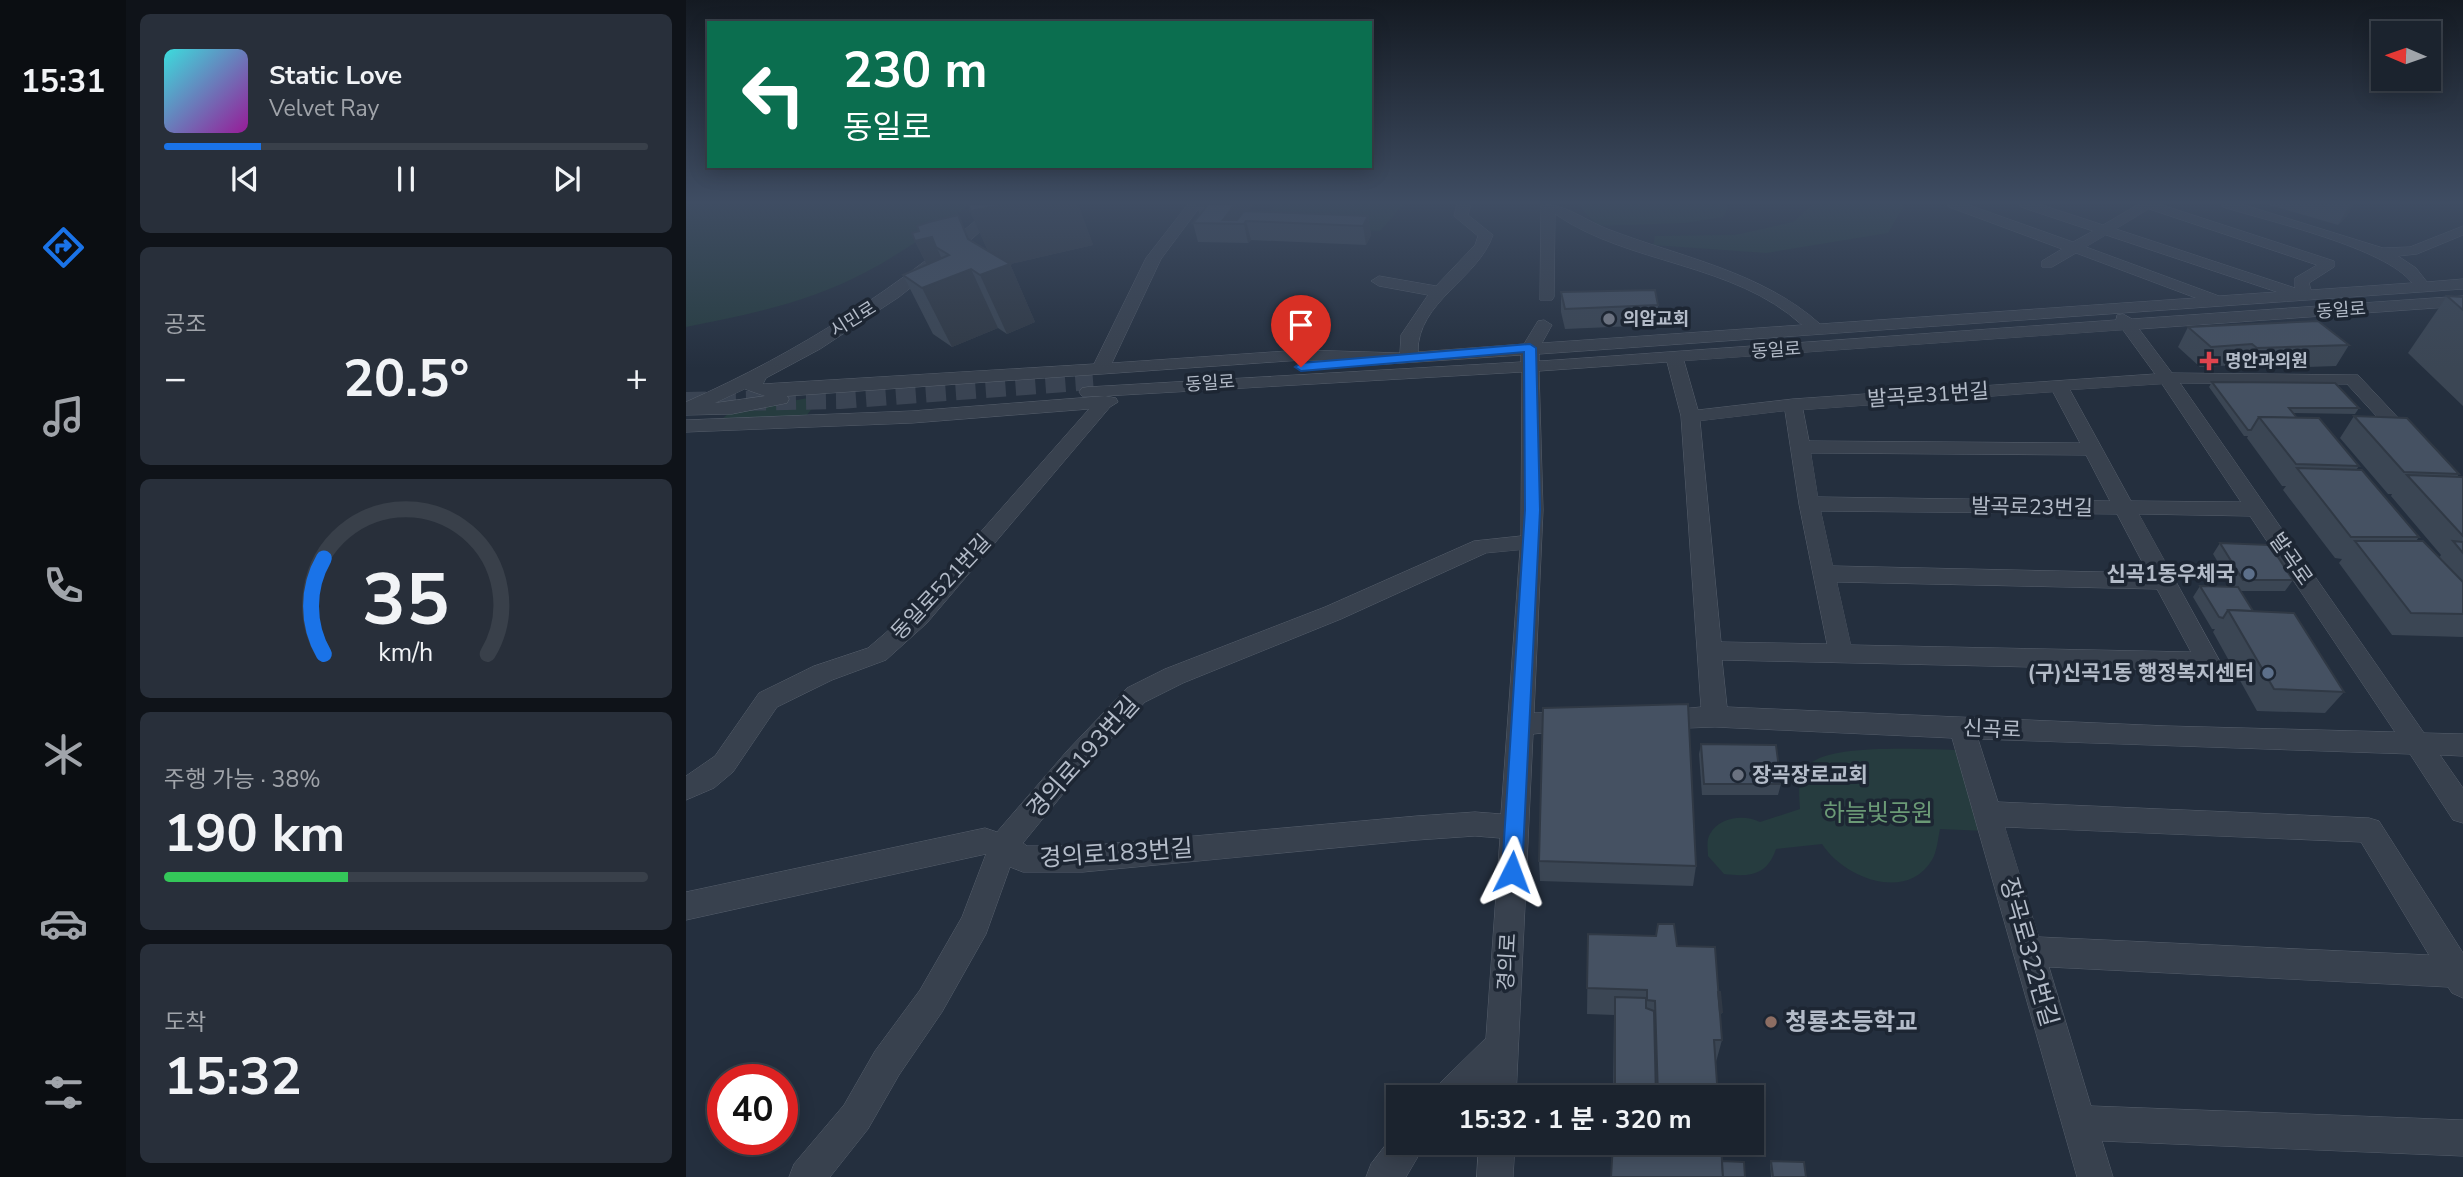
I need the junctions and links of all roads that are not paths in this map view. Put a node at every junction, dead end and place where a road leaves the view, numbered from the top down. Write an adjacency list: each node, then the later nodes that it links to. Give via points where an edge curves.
1 (923, 259): 36 (street, 시민로, via 873,296)
2 (940, 259): 28 (street, 시민로, via 918,278)
3 (1154, 259): 32 (street, 동일로521번길)
4 (1470, 259): 18 (street)
5 (1548, 259): 20 (street)
6 (1673, 259): 25 (street, via 1794,308)
7 (2056, 259): 14 (street)
8 (2104, 259): 22 (street)
9 (2193, 259): 19 (street)
10 (2332, 259): 13 (street)
11 (2356, 259): 13 (street)
12 (2392, 259): 17 (street, via 2411,271)
13 (2342, 262): 19 (street, via 2301,281)
14 (2047, 264)
15 (1379, 281): 18 (street)
16 (2463, 284): 17 (street, 동일로)
17 (2423, 288): 19 (street, 동일로)
18 (1440, 292): 29 (street, via 1409,335)
19 (2305, 296): 22 (street, 동일로)
20 (1546, 297)
21 (2463, 301): 23 (street, 동일로)
22 (2222, 302): 23 (street, 동일로)
23 (2122, 318): 25 (street, 동일로); 26 (street, 동일로); 30 (street, 발곡로)
24 (1544, 325): 27 (street)
25 (1817, 330): 27 (street, 동일로)
26 (1674, 356): 27 (street, 동일로); 37 (street)
27 (1531, 357): 29 (street, 동일로); 45 (street, 경의로)
28 (779, 362): 34 (street, via 755,378 753,387 766,391); 36 (street, 시민로)
29 (1408, 365): 32 (street, via 1301,388); 32 (street, via 1302,355)
30 (2167, 377): 33 (street, 발곡로31번길); 40 (street, 발곡로31번길, via 2352,379); 44 (street, 발곡로)
31 (863, 384): 32 (street); 34 (street); 38 (street, via 840,391 820,405 819,416)
32 (1097, 386): 38 (street); 57 (street, 동일로521번길, via 919,617 877,654 768,700 724,764)
33 (2058, 386): 35 (street, 발곡로31번길); 41 (street)
34 (837, 387): 36 (street, via 732,408)
35 (1793, 405): 37 (street, 발곡로31번길); 39 (street)
36 (687, 409): 38 (street)
37 (1690, 416): 48 (street)
38 (838, 421)
39 (1800, 447): 41 (street); 42 (street)
40 (2417, 448)
41 (2092, 449): 43 (street)
42 (1809, 505): 43 (street, 발곡로23번길); 46 (street)
43 (2124, 507): 44 (street, 발곡로23번길); 47 (street)
44 (2255, 509): 55 (street, 발곡로)
45 (1531, 541): 53 (street, 경의로); 62 (street, 경의로193번길, via 1482,546 1136,695)
46 (1825, 574): 47 (street); 49 (street)
47 (2164, 581): 49 (street, via 2208,662)
48 (1710, 651): 49 (street); 50 (street)
49 (1840, 654)
50 (1715, 717): 51 (street, 신곡로); 54 (street, 신곡로)
51 (1632, 720)
52 (1604, 721): 53 (street)
53 (1521, 724): 60 (street, 경의로)
54 (1962, 728): 55 (street, 신곡로); 59 (street, 장곡로322번길)
55 (2416, 744): 56 (street, 신곡로); 58 (street, 발곡로)
56 (2463, 745)
57 (686, 788)
58 (2463, 811)
59 (1987, 814): 61 (street); 64 (street, 장곡로322번길)
60 (1514, 827): 62 (street, 경의로183번길, via 1417,828 1083,859 1023,859); 66 (street, 경의로)
61 (2369, 830): 65 (street)
62 (1003, 846): 63 (street, 경의로183번길, via 985,841); 73 (street, 경의로193번길, via 975,924 931,1001 856,1117)
63 (686, 906)
64 (2028, 951): 65 (street); 69 (street, 장곡로322번길)
65 (2460, 977)
66 (1502, 1045): 67 (street); 68 (street, 경의로)
67 (1462, 1085)
68 (1500, 1085)
69 (2079, 1123): 70 (street); 76 (street, 장곡로322번길)
70 (2463, 1138)
71 (1400, 1155): 74 (street)
72 (1496, 1155): 75 (street)
73 (807, 1177)
74 (1384, 1177)
75 (1495, 1177)
76 (2095, 1177)

